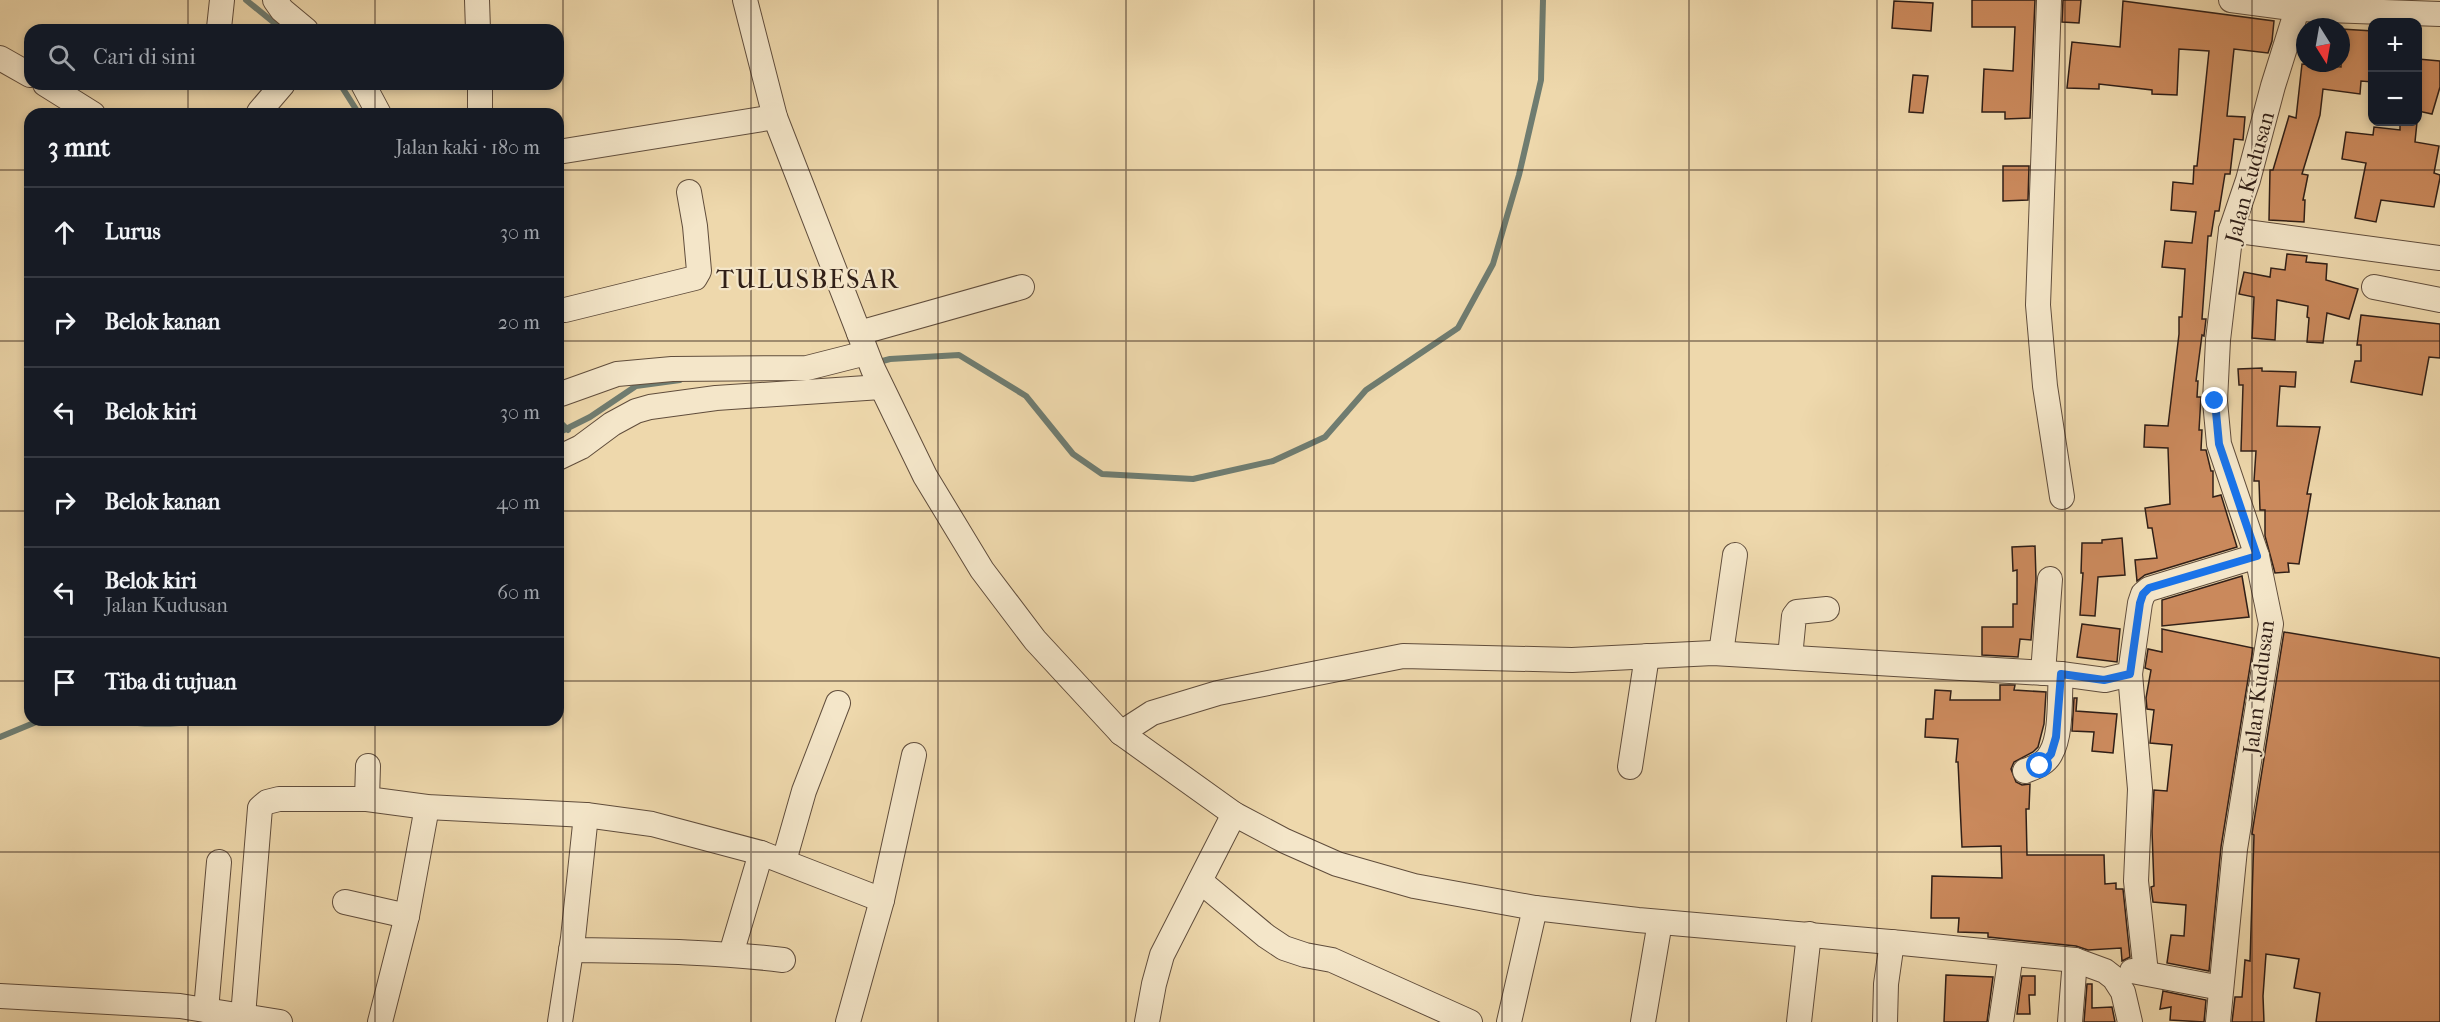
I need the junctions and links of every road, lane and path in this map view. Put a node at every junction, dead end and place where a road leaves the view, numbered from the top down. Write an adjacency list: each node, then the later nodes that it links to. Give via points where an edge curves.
1 (222, 0): 9 (street)
2 (275, 0): 10 (street)
3 (477, 0): 11 (street)
4 (745, 0): 22 (street)
5 (2049, 0): 34 (street, via 2038,305 2045,386)
6 (2231, 0): 7 (street)
7 (2300, 4): 8 (street); 25 (street, Jalan Kudusan)
8 (2440, 14)
9 (219, 24)
10 (299, 24)
11 (478, 24)
12 (0, 58): 13 (street)
13 (24, 72)
14 (55, 90): 18 (street)
15 (278, 90): 19 (street)
16 (366, 90): 20 (street)
17 (480, 90): 21 (street)
18 (83, 108)
19 (262, 108)
20 (375, 108)
21 (480, 108)
22 (775, 117): 23 (street); 31 (street)
23 (564, 151)
24 (689, 192): 30 (street, via 699,271 695,278)
25 (2231, 230): 26 (street); 36 (street, Jalan Kudusan, via 2215,401 2219,444)
26 (2440, 258)
27 (1022, 287): 31 (street)
28 (2374, 287): 29 (street)
29 (2440, 300)
30 (564, 310)
31 (870, 361): 32 (street, via 807,368 672,369 617,374); 33 (street, via 716,398 636,411); 45 (street, via 925,476 982,570 1035,640)
32 (564, 393)
33 (564, 455)
34 (2062, 497)
35 (1736, 555): 39 (street)
36 (2257, 556): 43 (street, via 2149,588 2140,603); 72 (street, Jalan Kudusan, via 2271,624 2235,849)
37 (2050, 579): 42 (street)
38 (1827, 609): 41 (street, via 1797,612)
39 (1721, 653): 40 (street); 41 (street)
40 (1647, 656): 45 (street, via 1572,660 1402,656 1218,693 1152,713); 48 (street)
41 (1790, 657): 42 (street)
42 (2052, 674): 43 (street, via 2104,680); 49 (street, via 2056,737 2051,754 2040,766)
43 (2130, 674): 71 (street, via 2140,789 2136,881)
44 (838, 703): 55 (street, via 804,791)
45 (1121, 733): 52 (street)
46 (914, 754): 58 (street)
47 (368, 766): 50 (street)
48 (1630, 767)
49 (2025, 771)
50 (367, 799): 51 (street); 75 (street, via 279,799 260,808)
51 (428, 807): 53 (street); 61 (street)
52 (1234, 814): 57 (street); 60 (street, via 1337,864 1414,886)
53 (585, 815): 54 (street, via 652,824); 65 (street)
54 (761, 853): 55 (street); 66 (street)
55 (784, 861): 58 (street)
56 (219, 862): 74 (street)
57 (1200, 881): 80 (street, via 1162,956); 81 (street, via 1284,948 1332,960)
58 (882, 900): 79 (street)
59 (345, 902): 61 (street)
60 (1535, 908): 62 (street); 82 (street)
61 (407, 916): 77 (street)
62 (1660, 922): 63 (street); 83 (street)
63 (1809, 934): 64 (street); 84 (street)
64 (1892, 942): 67 (street); 85 (street)
65 (571, 950): 66 (street); 78 (street)
66 (731, 954): 68 (street)
67 (2011, 954): 69 (street); 86 (street)
68 (783, 960)
69 (2076, 960): 87 (street); 88 (street, via 2114,978 2123,992)
70 (2121, 970): 71 (street)
71 (2146, 973): 72 (street)
72 (2221, 988): 89 (street, Jalan Kudusan)
73 (0, 996): 74 (street)
74 (206, 1010): 75 (street)
75 (247, 1018): 76 (street)
76 (280, 1022)
77 (380, 1022)
78 (560, 1022)
79 (848, 1022)
80 (1148, 1022)
81 (1470, 1022)
82 (1509, 1022)
83 (1643, 1022)
84 (1799, 1022)
85 (1885, 1022)
86 (2001, 1022)
87 (2070, 1022)
88 (2130, 1022)
89 (2218, 1022)

